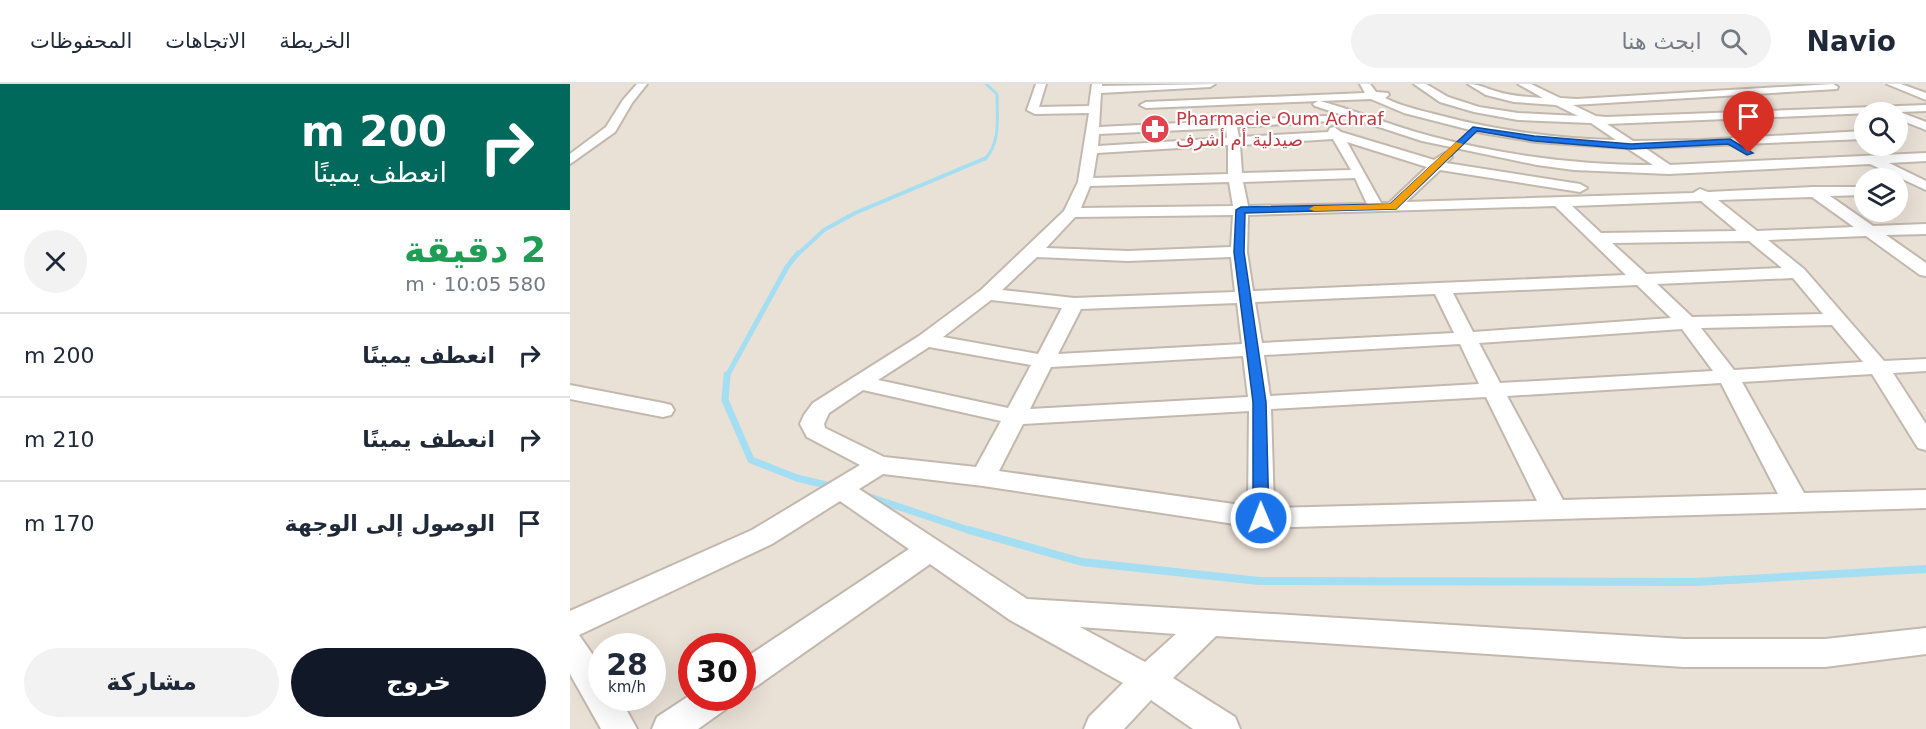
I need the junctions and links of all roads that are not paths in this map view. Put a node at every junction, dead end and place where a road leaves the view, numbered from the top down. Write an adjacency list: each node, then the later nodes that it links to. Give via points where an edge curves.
1 (642, 84): 52 (street, via 611,129)
2 (1041, 84): 27 (street, via 1035,111)
3 (1210, 84): 10 (street)
4 (1304, 84): 22 (street)
5 (1365, 84): 18 (street)
6 (1473, 84): 24 (street, via 1505,97)
7 (1524, 84): 24 (street)
8 (1701, 84): 17 (street)
9 (1892, 84): 19 (street)
10 (1174, 85): 13 (street)
11 (1096, 87): 13 (street); 27 (street)
12 (1834, 87): 16 (street)
13 (1145, 88): 25 (street)
14 (1424, 88): 18 (street); 31 (street, via 1455,103)
15 (1627, 89): 20 (street)
16 (1781, 91): 17 (street); 29 (street)
17 (1725, 94): 20 (street); 32 (street)
18 (1373, 96): 22 (street); 39 (street)
19 (1926, 97)
20 (1647, 98): 24 (street); 33 (street)
21 (1863, 100): 23 (street)
22 (1317, 101): 25 (street, via 1241,96); 34 (street); 49 (street, via 1410,135)
23 (1868, 102)
24 (1558, 103): 36 (street)
25 (1146, 105): 38 (street)
26 (1926, 108): 28 (street)
27 (1094, 109): 40 (street)
28 (1908, 109)
29 (1833, 111): 30 (street); 32 (street)
30 (1854, 111)
31 (1492, 112): 36 (street, via 1553,120); 39 (street)
32 (1775, 114): 33 (street); 46 (street)
33 (1684, 117): 36 (street); 47 (street)
34 (1326, 119): 42 (street); 44 (street)
35 (1908, 119): 37 (street)
36 (1594, 120): 48 (street)
37 (1926, 126)
38 (1146, 129): 40 (street); 42 (street)
39 (1475, 129): 48 (street, via 1534,139); 49 (street)
40 (1095, 131): 50 (street)
41 (1926, 132): 43 (street)
42 (1233, 133): 44 (street, via 1287,143); 54 (street); 59 (street)
43 (1908, 133)
44 (1337, 135): 56 (street); 58 (street)
45 (1854, 136): 46 (street)
46 (1824, 137): 47 (street); 53 (street)
47 (1730, 141): 48 (street); 55 (street)
48 (1631, 146): 57 (street)
49 (1456, 147): 56 (street); 57 (street, via 1576,165)
50 (1091, 150): 54 (street); 60 (street)
51 (1926, 157): 53 (street)
52 (570, 160)
53 (1873, 160): 55 (street); 61 (street)
54 (1174, 163): 59 (street); 60 (street)
55 (1769, 164): 57 (street); 64 (street)
56 (1436, 165): 65 (street, via 1566,187); 68 (street)
57 (1668, 169): 66 (street)
58 (1360, 174): 59 (street, via 1296,171); 69 (street)
59 (1234, 178): 70 (street)
60 (1085, 183): 71 (street)
61 (1926, 187): 62 (street)
62 (1908, 188)
63 (1854, 190): 64 (street)
64 (1814, 192): 66 (street); 73 (street)
65 (1668, 196): 66 (street); 67 (street)
66 (1704, 196): 74 (street)
67 (1557, 200): 68 (street); 75 (street)
68 (1393, 207): 69 (street)
69 (1376, 208): 70 (street)
70 (1241, 210): 71 (street); 77 (street)
71 (1071, 213): 76 (street)
72 (1926, 229): 73 (street)
73 (1872, 231): 74 (street); 78 (street)
74 (1755, 236): 75 (street); 79 (street)
75 (1597, 238): 80 (street)
76 (1033, 252): 77 (street); 82 (street)
77 (1239, 252): 83 (street)
78 (1926, 271)
79 (1798, 273): 80 (street); 85 (street)
80 (1642, 281): 81 (street); 86 (street)
81 (1442, 288): 83 (street); 87 (street)
82 (987, 294): 84 (street); 88 (street)
83 (1245, 297): 84 (street); 89 (street)
84 (1074, 304): 90 (street)
85 (1837, 319): 86 (street); 92 (street)
86 (1687, 323): 87 (street); 93 (street)
87 (1469, 338): 89 (street); 95 (street)
88 (926, 340): 90 (street); 94 (street)
89 (1251, 348): 90 (street); 97 (street)
90 (1043, 361): 99 (street)
91 (1926, 365): 92 (street)
92 (1879, 368): 93 (street); 100 (street)
93 (1727, 375): 95 (street); 104 (street)
94 (860, 383): 99 (street); 102 (street, via 821,408 812,424)
95 (1493, 388): 97 (street); 105 (street)
96 (570, 392): 98 (street)
97 (1260, 402): 99 (street); 106 (street)
98 (663, 410)
99 (1015, 417): 101 (street)
100 (1926, 442)
101 (983, 477): 102 (street); 106 (street)
102 (853, 485): 107 (street); 110 (street, via 762,537)
103 (1926, 499): 104 (street)
104 (1796, 503): 105 (street)
105 (1555, 510): 106 (street)
106 (1261, 518)
107 (930, 549): 108 (street); 113 (street)
108 (1021, 610): 109 (street); 114 (street)
109 (1210, 622): 111 (street, via 1684,653 1825,653); 114 (street)
110 (570, 625)
111 (1926, 640)
112 (570, 645): 116 (street)
113 (756, 668)
114 (1149, 680): 118 (street); 119 (street)
115 (695, 711): 117 (street)
116 (620, 729)
117 (669, 729)
118 (1101, 729)
119 (1222, 729)

